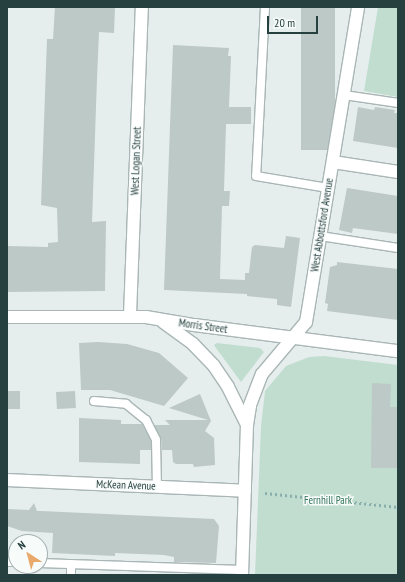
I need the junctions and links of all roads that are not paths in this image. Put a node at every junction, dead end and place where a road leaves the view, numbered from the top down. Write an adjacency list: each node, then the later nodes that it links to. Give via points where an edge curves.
1 (142, 7): 11 (street, West Logan Street)
2 (265, 7): 8 (lane, via 256,176)
3 (358, 7): 4 (street, West Abbottsford Avenue)
4 (344, 95): 5 (lane); 6 (street, West Abbottsford Avenue)
5 (398, 103)
6 (333, 162): 7 (street); 8 (street, West Abbottsford Avenue)
7 (398, 172)
8 (328, 188): 9 (street, West Abbottsford Avenue)
9 (320, 236): 10 (lane); 14 (street, West Abbottsford Avenue, via 306,322)
10 (398, 248)
11 (130, 315): 12 (street, Morris Street); 13 (street, Morris Street)
12 (7, 317)
13 (160, 320): 14 (street, Morris Street); 17 (street, West Abbottsford Avenue, via 193,344 214,366 228,387)
14 (295, 338): 15 (street, Morris Street); 17 (street, West Abbottsford Avenue, via 271,363 258,383)
15 (398, 351)
16 (94, 401): 19 (lane, via 126,404 146,420 156,440)
17 (246, 425): 20 (street, West Abbottsford Avenue)
18 (7, 480): 19 (street, McKean Avenue)
19 (158, 486): 20 (street, McKean Avenue)
20 (245, 491): 24 (street, West Abbottsford Avenue)
21 (48, 563): 22 (lane)
22 (71, 564): 23 (lane); 25 (lane)
23 (154, 571): 24 (lane)
24 (242, 573)
25 (71, 575)

